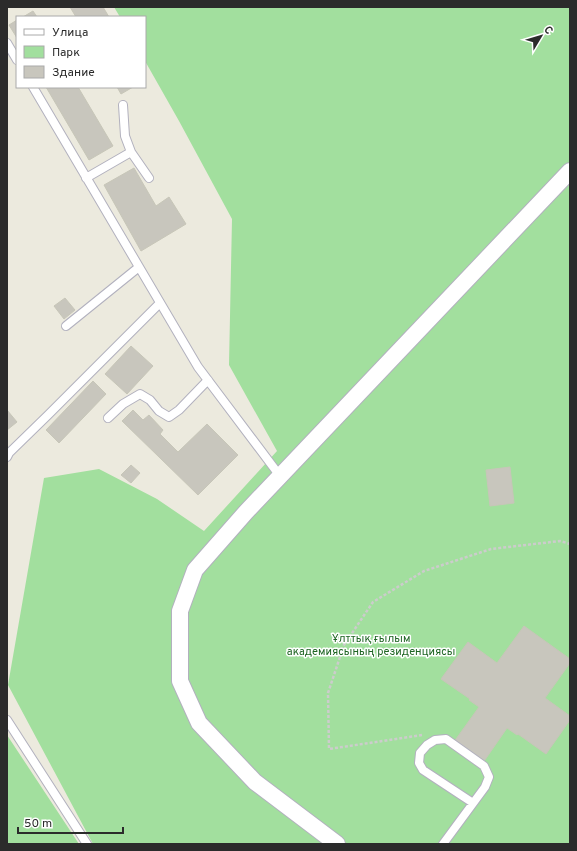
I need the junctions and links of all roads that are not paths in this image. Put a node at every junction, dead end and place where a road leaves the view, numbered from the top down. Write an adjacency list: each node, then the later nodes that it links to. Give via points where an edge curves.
1 (7, 43): 2 (lane)
2 (16, 58)
3 (34, 88): 7 (lane)
4 (123, 105): 5 (lane, via 125,136)
5 (132, 152): 7 (lane); 8 (lane)
6 (570, 171): 15 (street)
7 (86, 178): 9 (lane)
8 (149, 178)
9 (139, 267): 10 (lane); 11 (lane)
10 (160, 303): 12 (lane); 14 (lane)
11 (66, 326)
12 (208, 380): 13 (lane, via 169,417 159,412 150,400 140,394 123,404); 15 (lane)
13 (108, 418)
14 (7, 457)
15 (280, 476): 19 (street, via 196,570 180,612 180,681 199,724 255,782)
16 (7, 720): 18 (lane)
17 (473, 803): 17 (lane, via 489,777 484,766 446,739 435,740 427,745 420,753 419,763 423,770); 20 (lane)
18 (87, 844)
19 (337, 844)
20 (443, 844)

